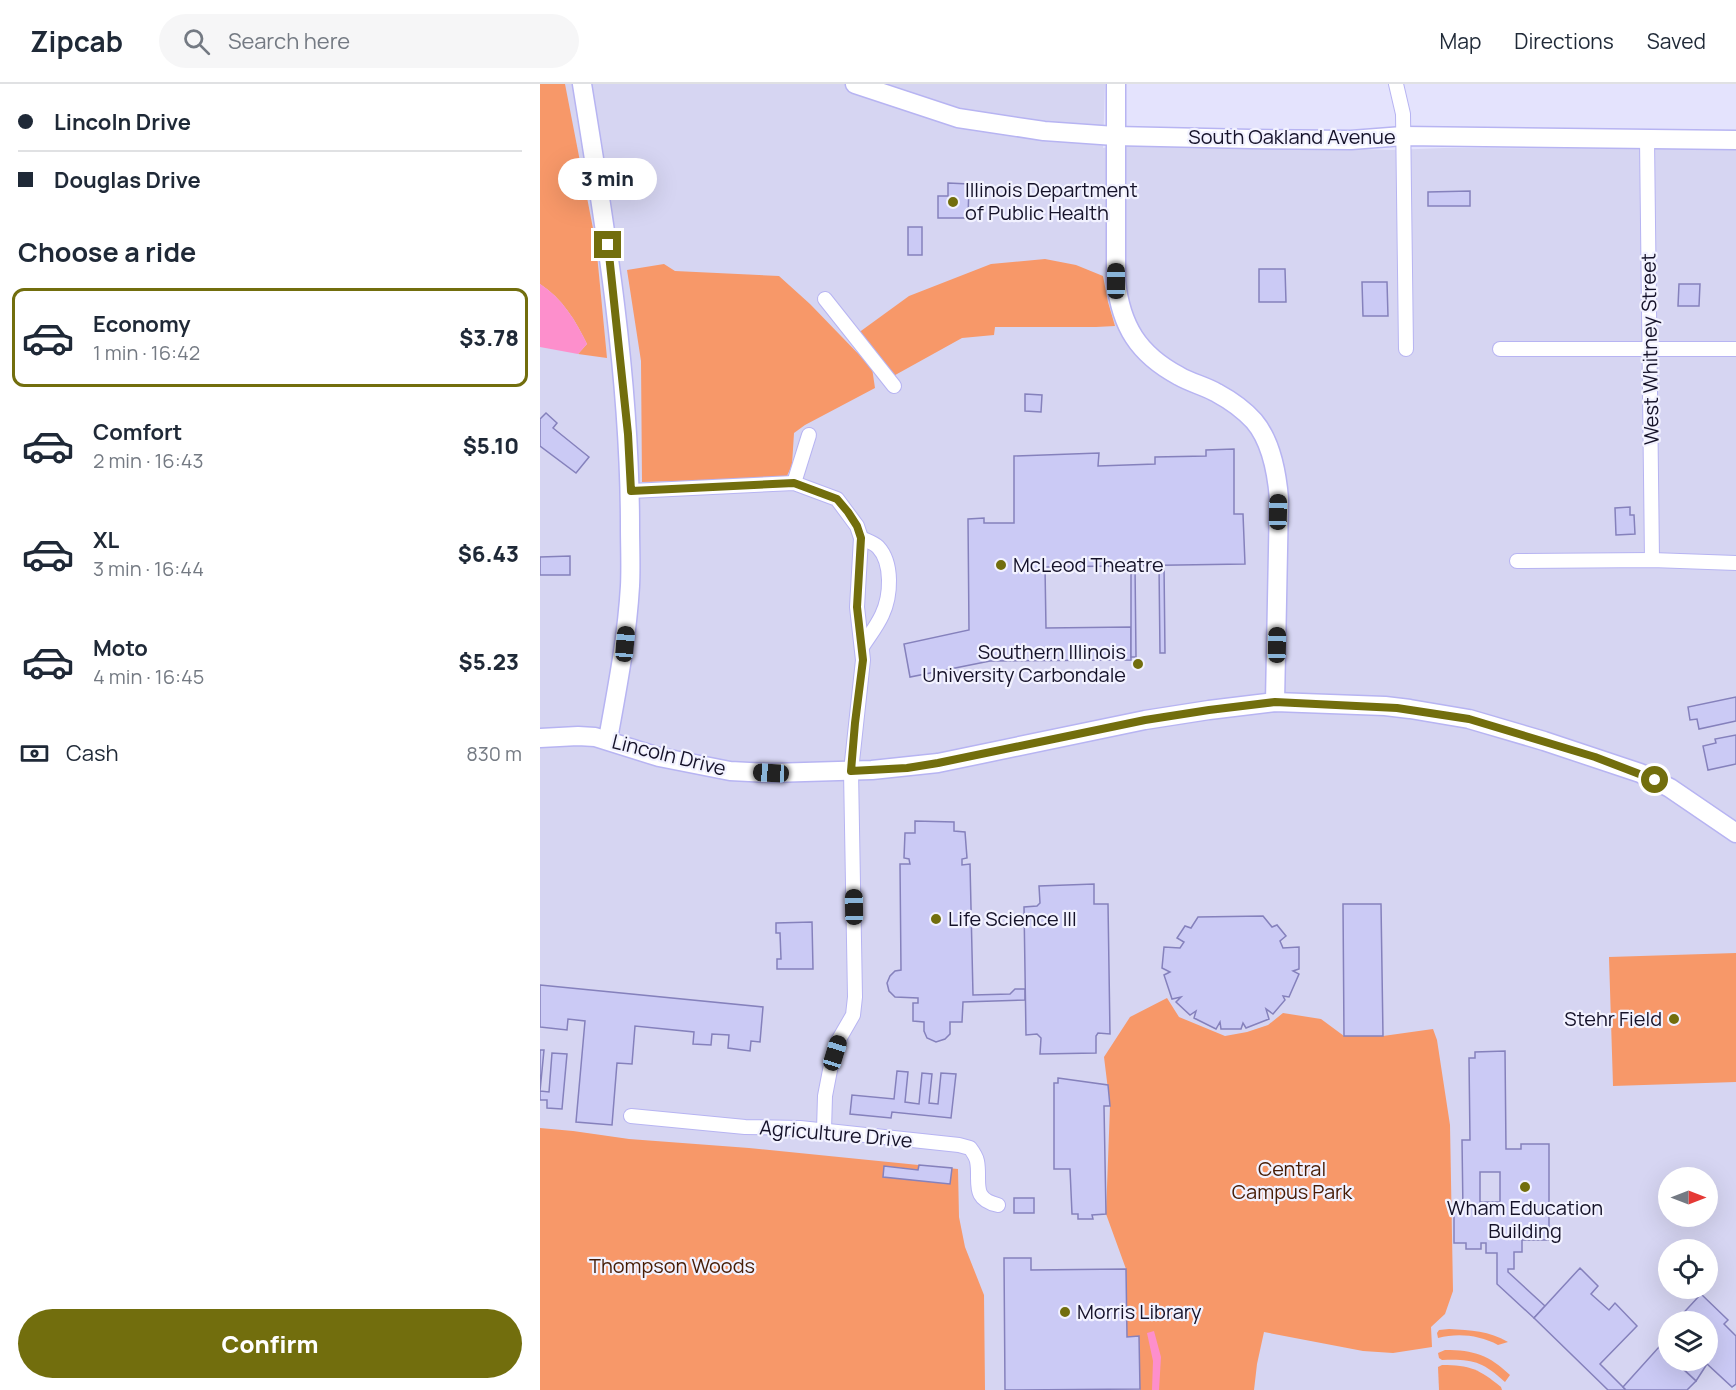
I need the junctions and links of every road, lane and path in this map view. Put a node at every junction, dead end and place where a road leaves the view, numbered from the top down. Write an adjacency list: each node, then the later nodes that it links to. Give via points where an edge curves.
1 (582, 84): 17 (street, via 610,263)
2 (855, 84): 5 (street, South Oakland Avenue, via 958,118 1007,127)
3 (1116, 84): 5 (street)
4 (1396, 84): 6 (street)
5 (1114, 136): 6 (street, South Oakland Avenue, via 1351,140); 23 (street, via 1116,281 1119,306 1128,328 1157,363 1217,392 1238,407 1255,423 1270,453 1279,499)
6 (1403, 136): 7 (street, South Oakland Avenue); 10 (street)
7 (1647, 139): 8 (street, South Oakland Avenue); 13 (street, West Whitney Street)
8 (1736, 140)
9 (825, 299): 14 (street)
10 (1406, 349)
11 (1736, 349): 13 (street)
12 (1500, 350): 13 (street)
13 (1650, 350): 19 (street, West Whitney Street)
14 (894, 386)
15 (809, 435): 16 (street)
16 (794, 483): 17 (street); 18 (street, via 837,499)
17 (631, 491): 25 (street, via 630,585)
18 (861, 538): 22 (street, via 857,607); 22 (street, via 880,549 889,572 883,613)
19 (1652, 560): 20 (street); 21 (street)
20 (1517, 561)
21 (1736, 563)
22 (862, 647): 26 (street)
23 (1275, 702): 26 (street, Lincoln Drive, via 1145,720 938,763); 27 (street, Lincoln Drive, via 1410,709 1469,719 1640,773 1670,788)
24 (540, 738): 25 (street, Lincoln Drive, via 578,736)
25 (608, 740): 26 (street, Lincoln Drive, via 659,757 730,771)
26 (851, 771): 29 (street, via 855,997 853,1015 831,1065)
27 (1736, 833)
28 (631, 1116): 29 (street, Agriculture Drive)
29 (824, 1130): 30 (street, Agriculture Drive, via 970,1148 976,1157 976,1185 981,1196 987,1203)
30 (998, 1205)

